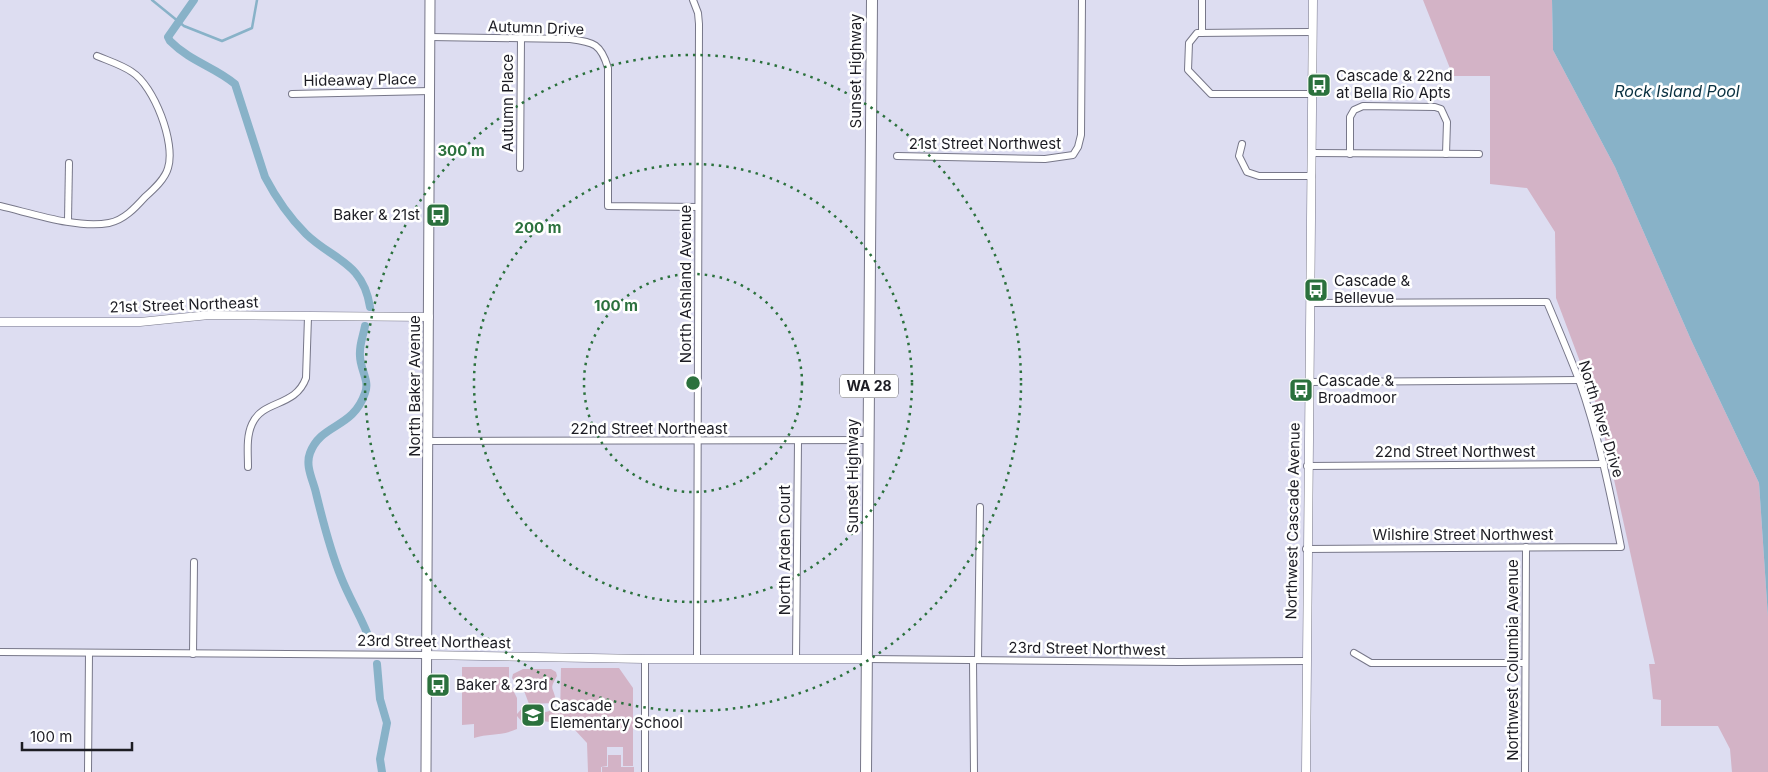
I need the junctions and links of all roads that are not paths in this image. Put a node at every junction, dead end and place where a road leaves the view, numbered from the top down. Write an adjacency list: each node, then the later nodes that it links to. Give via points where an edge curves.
1 (430, 0): 9 (main road, North Baker Avenue)
2 (693, 0): 25 (street, North Ashland Avenue, via 699,24)
3 (872, 0): 33 (highway, Sunset Highway / WA 28)
4 (1082, 0): 20 (street, 21st Street Northwest, via 1081,127 1076,151 1061,158)
5 (1202, 0): 8 (street)
6 (1313, 0): 7 (street, Northwest Cascade Avenue)
7 (1312, 32): 8 (street); 14 (street, Northwest Cascade Avenue)
8 (1202, 34): 14 (street, via 1197,34 1189,43 1188,70 1211,94)
9 (430, 37): 10 (street, Autumn Drive); 12 (main road, North Baker Avenue)
10 (521, 38): 22 (street, Autumn Place); 25 (street, Autumn Drive, via 591,42 604,52 608,68 608,206)
11 (98, 56): 26 (street, via 140,78 163,120 171,156 160,182 123,218 90,224)
12 (430, 91): 13 (street, Hideaway Place); 29 (main road, North Baker Avenue)
13 (292, 94)
14 (1312, 94): 16 (street, Northwest Cascade Avenue)
15 (1242, 144): 23 (street, via 1239,156 1247,172 1258,176)
16 (1312, 153): 17 (street); 23 (street, Northwest Cascade Avenue)
17 (1350, 154): 18 (street); 18 (street, via 1350,117 1354,110 1364,106 1441,109 1447,122)
18 (1446, 154): 19 (street)
19 (1478, 154)
20 (897, 156)
21 (70, 163): 26 (street)
22 (520, 168)
23 (1312, 176): 27 (street, Northwest Cascade Avenue)
24 (0, 206): 26 (street)
25 (698, 208): 35 (street, North Ashland Avenue)
26 (68, 220)
27 (1310, 302): 31 (street, North River Drive, via 1547,302); 32 (street, Northwest Cascade Avenue)
28 (308, 317): 29 (street, 21st Street Northeast); 30 (street, 21st Street Northeast, via 209,315 140,322); 39 (street, via 303,386 288,400 256,417 249,434)
29 (429, 317): 34 (main road, North Baker Avenue)
30 (0, 322)
31 (1579, 380): 32 (street); 37 (street, North River Drive)
32 (1309, 382): 38 (street, Northwest Cascade Avenue)
33 (869, 440): 36 (street, 22nd Street Northeast); 53 (highway, Sunset Highway / WA 28)
34 (429, 441): 35 (street, 22nd Street Northeast); 49 (main road, North Baker Avenue)
35 (698, 441): 36 (street, 22nd Street Northeast); 50 (street, North Ashland Avenue)
36 (798, 441): 52 (street, North Arden Court)
37 (1604, 464): 38 (street, 22nd Street Northwest); 42 (street, North River Drive)
38 (1307, 466): 43 (street, Northwest Cascade Avenue)
39 (248, 467)
40 (980, 507): 54 (street)
41 (1526, 547): 42 (street, Wilshire Street Northwest); 43 (street, Wilshire Street Northwest); 56 (street, Northwest Columbia Avenue)
42 (1621, 547)
43 (1306, 549): 55 (street, Northwest Cascade Avenue)
44 (194, 562): 48 (street)
45 (0, 652): 46 (street, 23rd Street Northeast)
46 (89, 653): 48 (street, 23rd Street Northeast); 57 (street)
47 (1354, 653): 56 (street, via 1371,663)
48 (193, 654): 49 (street, 23rd Street Northeast)
49 (426, 655): 51 (street, 23rd Street Northeast); 58 (main road, North Baker Avenue)
50 (698, 658): 51 (street, 23rd Street Northeast); 52 (street, 23rd Street Northeast)
51 (645, 659): 59 (street)
52 (796, 659): 53 (street, 23rd Street Northeast)
53 (868, 659): 54 (street, 23rd Street Northwest); 60 (highway, Sunset Highway / WA 28)
54 (976, 660): 55 (street, 23rd Street Northwest); 61 (street)
55 (1306, 661): 62 (street, Northwest Cascade Avenue)
56 (1525, 663): 63 (street, Northwest Columbia Avenue)
57 (88, 772)
58 (426, 772)
59 (644, 772)
60 (866, 772)
61 (974, 772)
62 (1306, 772)
63 (1524, 772)

